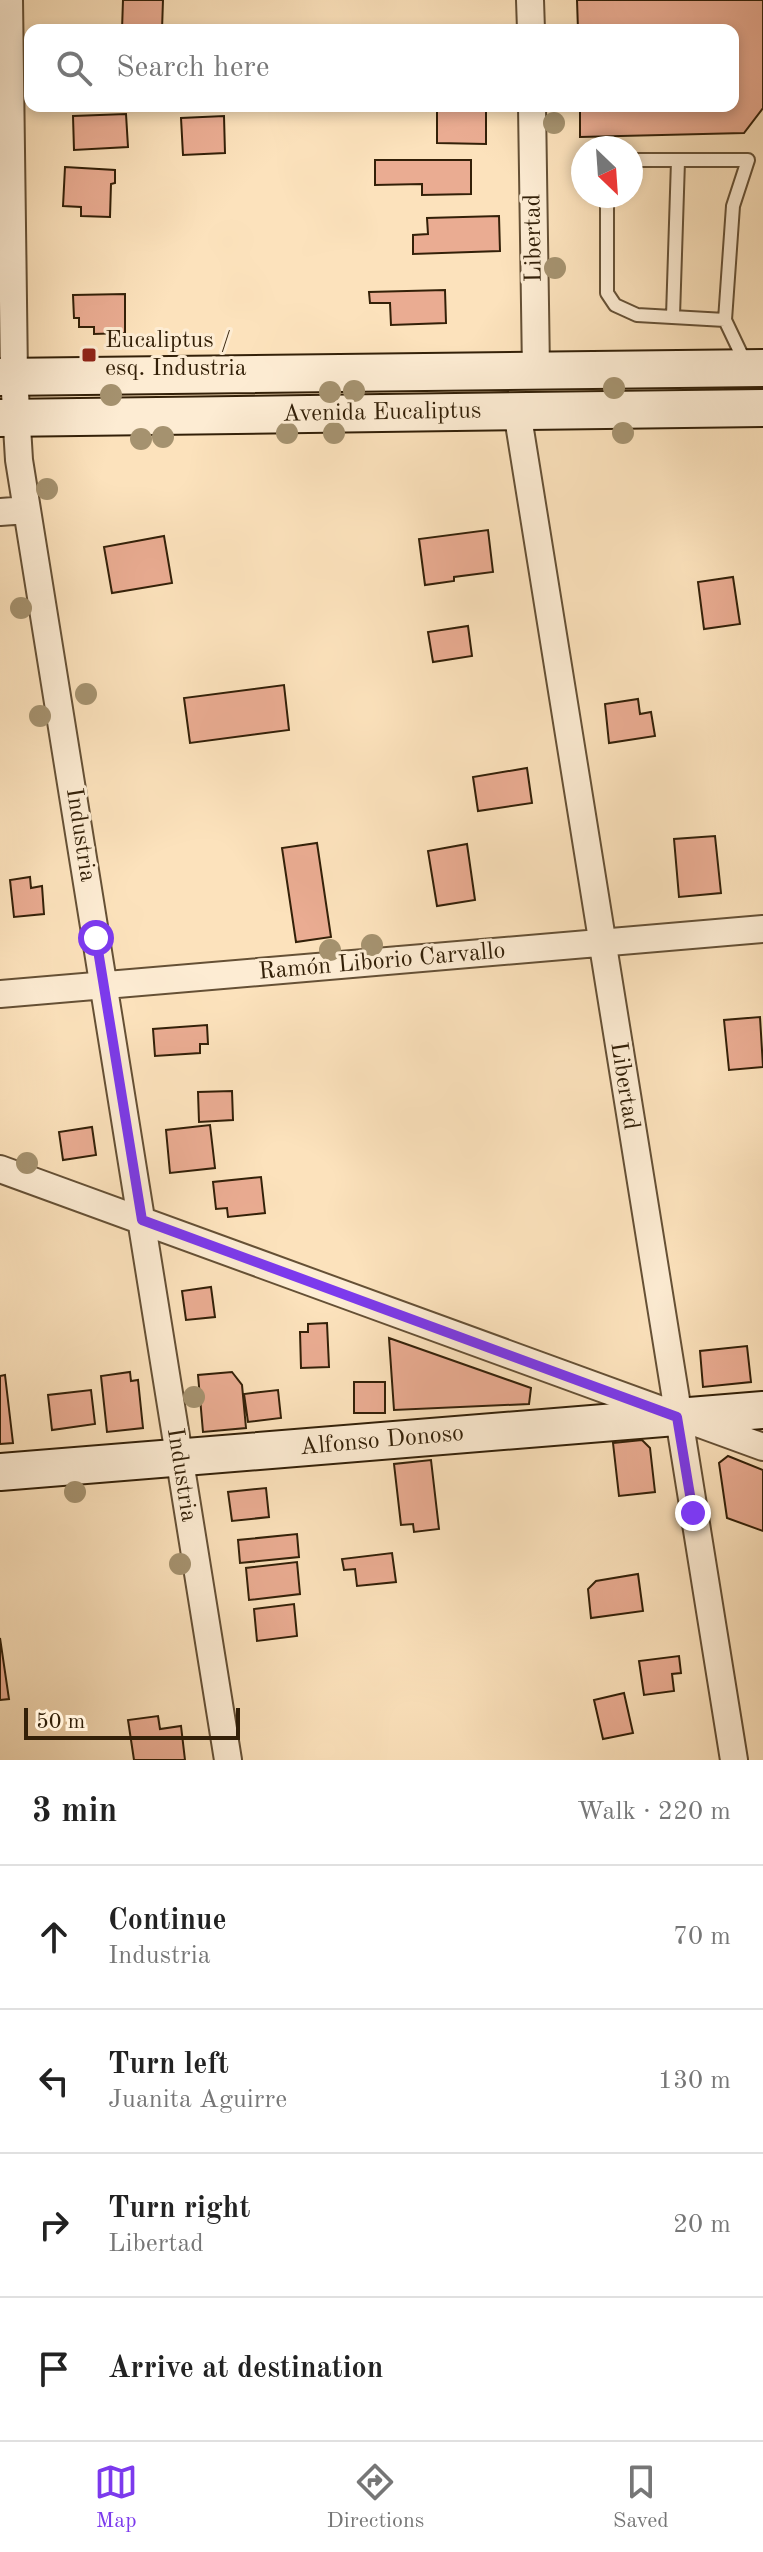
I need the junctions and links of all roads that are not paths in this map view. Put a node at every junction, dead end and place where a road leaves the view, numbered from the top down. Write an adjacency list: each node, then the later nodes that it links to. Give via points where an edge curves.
1 (9, 0): 12 (street, Industria)
2 (530, 0): 3 (street)
3 (531, 24)
4 (532, 112): 11 (street, Libertad)
5 (643, 160): 6 (lane)
6 (678, 161): 8 (lane); 9 (lane, via 748,160 733,206)
7 (607, 208): 8 (lane, via 607,293 615,305 637,315)
8 (673, 316): 9 (lane)
9 (725, 320): 10 (lane, via 738,352)
10 (756, 368): 11 (main road, Avenida Eucaliptus)
11 (536, 370): 12 (main road, Avenida Eucaliptus)
12 (7, 376): 15 (street, Industria)
13 (763, 408): 14 (main road, Avenida Eucaliptus)
14 (517, 411): 15 (main road, Avenida Eucaliptus); 19 (street, Libertad)
15 (8, 418): 16 (street, Industria)
16 (27, 510): 17 (street); 20 (street, Industria)
17 (0, 512)
18 (763, 929): 19 (street, Ramón Liborio Carvallo)
19 (601, 943): 20 (street, Ramón Liborio Carvallo); 25 (street, Libertad)
20 (104, 985): 21 (street, Ramón Liborio Carvallo); 23 (street, Industria)
21 (0, 994)
22 (0, 1169): 23 (street)
23 (142, 1220): 25 (street); 27 (street, Industria)
24 (763, 1410): 25 (main road, Alfonso Donoso)
25 (677, 1417): 26 (street); 27 (main road, Alfonso Donoso); 30 (street, Libertad)
26 (763, 1447)
27 (178, 1458): 28 (main road, Alfonso Donoso); 29 (street, Industria)
28 (0, 1472)
29 (228, 1760)
30 (734, 1760)

